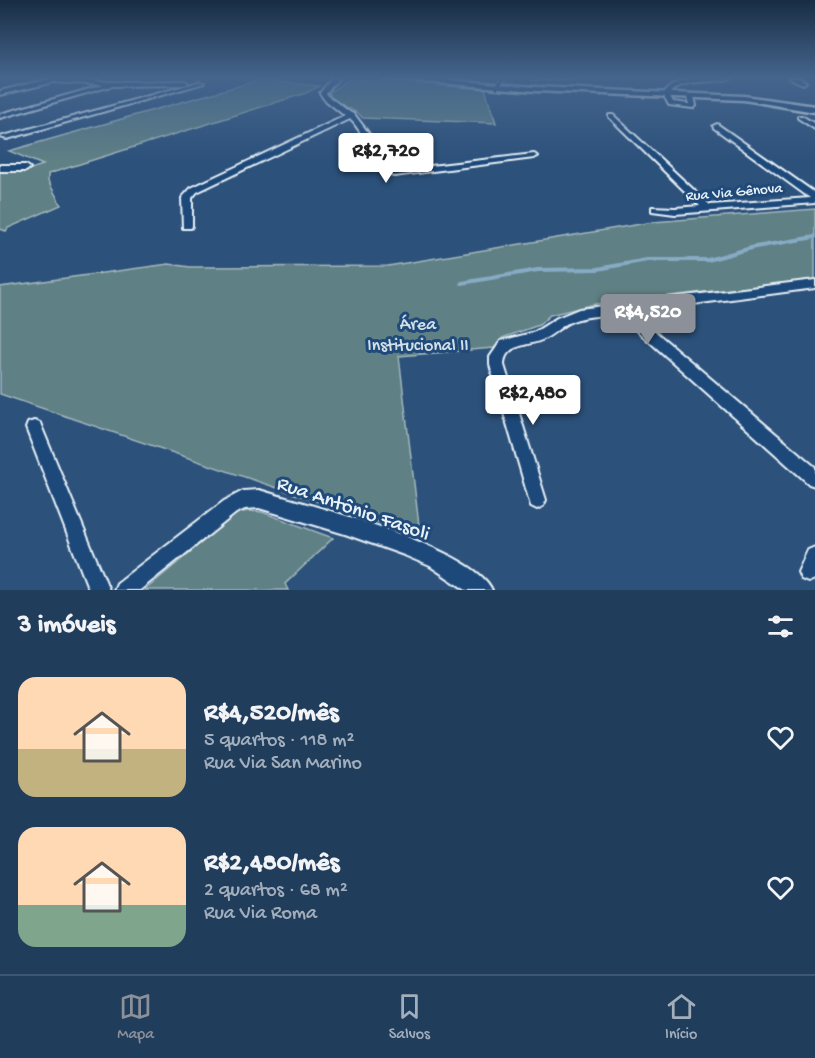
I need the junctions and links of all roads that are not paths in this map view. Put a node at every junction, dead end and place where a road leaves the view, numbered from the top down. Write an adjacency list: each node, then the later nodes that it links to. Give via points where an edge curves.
1 (40, 106): 7 (street)
2 (122, 106): 12 (street)
3 (338, 106): 6 (street)
4 (794, 106): 5 (street)
5 (815, 109)
6 (352, 115): 13 (street, via 394,173); 19 (street, via 194,190 187,198)
7 (0, 116)
8 (610, 116): 17 (street)
9 (800, 117): 11 (street)
10 (717, 126): 16 (street)
11 (815, 127)
12 (4, 137)
13 (534, 156)
14 (0, 168): 15 (street)
15 (26, 168)
16 (812, 195): 17 (street, Rua Via Gênova)
17 (707, 208): 18 (street, Rua Via Gênova)
18 (655, 209)
19 (187, 226)
20 (813, 286): 21 (street)
21 (641, 306): 22 (street); 23 (street)
22 (618, 309): 23 (street); 26 (street, via 579,314 539,336 514,341 501,350 497,365)
23 (645, 330): 25 (street)
24 (34, 428): 27 (street)
25 (815, 478)
26 (537, 500)
27 (99, 590)
28 (124, 590): 29 (street, Rua Antônio Fasoli, via 230,507 243,500 259,499 405,546 470,579)
29 (482, 590)

